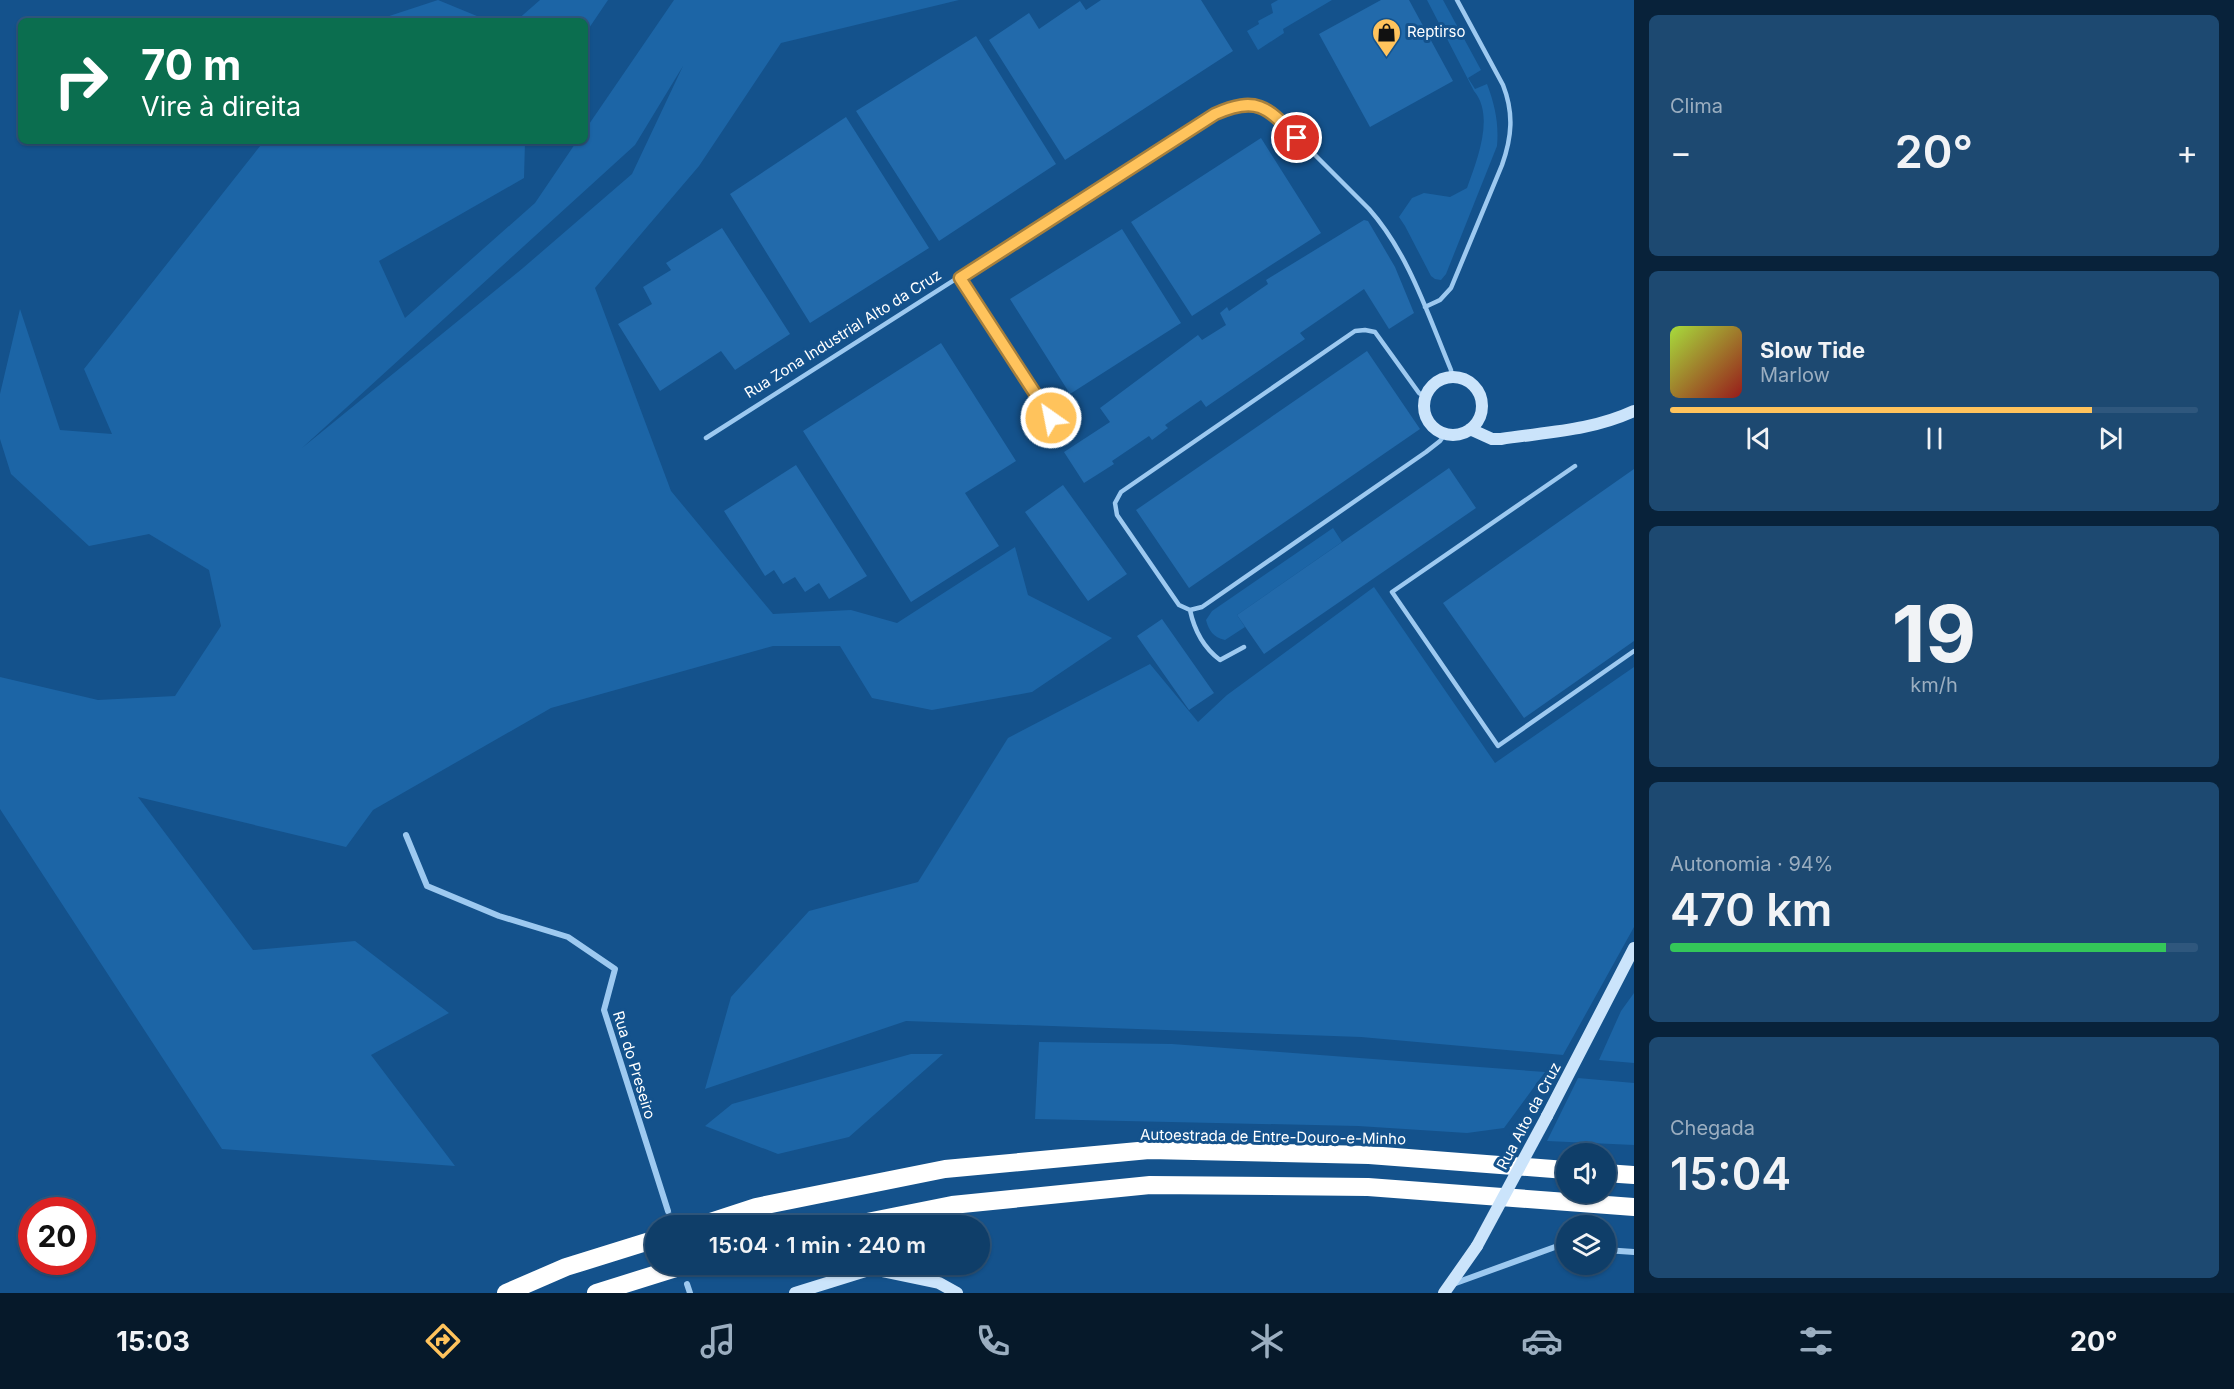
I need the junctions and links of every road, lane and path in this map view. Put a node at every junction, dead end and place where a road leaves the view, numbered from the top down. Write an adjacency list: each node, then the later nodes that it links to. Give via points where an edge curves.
1 (1457, 0): 3 (lane, via 1503,85 1512,124 1502,165 1451,288 1440,300)
2 (960, 278): 3 (lane, Rua Zona Industrial Alto da Cruz, via 1215,114 1245,104 1272,112 1369,209 1390,236); 9 (lane, Rua Zona Industrial Alto da Cruz); 10 (lane)
3 (1425, 307): 4 (lane, Rua Zona Industrial Alto da Cruz)
4 (1451, 378): 5 (street, via 1432,386); 7 (street, via 1465,380 1479,394 1481,413)
5 (1426, 397): 8 (street, via 1428,421); 12 (lane, via 1419,393 1375,332 1355,331 1121,492 1115,503 1117,515 1179,605)
6 (1634, 411): 7 (street, via 1579,429 1501,440)
7 (1470, 429): 8 (street, via 1462,434)
8 (1445, 434): 12 (lane, via 1407,465 1202,607)
9 (706, 438)
10 (1064, 438)
11 (1575, 466): 14 (lane, via 1392,592 1498,746)
12 (1190, 610): 13 (lane, via 1193,625 1220,660)
13 (1244, 648)
14 (1634, 651)
15 (406, 836): 21 (street, Rua do Preseiro, via 427,886 498,916 568,937 615,969 604,1010)
16 (1634, 948): 30 (street, Rua Alto da Cruz, bridge, via 1477,1246)
17 (1556, 1169): 22 (highway, Autoestrada de Entre-Douro-e-Minho, via 1369,1155 1149,1150 945,1169)
18 (1616, 1174): 19 (highway)
19 (1634, 1175)
20 (1634, 1208): 23 (highway, via 1368,1188 1150,1185 951,1205)
21 (668, 1211)
22 (732, 1215)
23 (901, 1215)
24 (645, 1242): 31 (highway, via 566,1267)
25 (1556, 1247): 30 (street)
26 (1616, 1251): 27 (street)
27 (1634, 1252)
28 (654, 1275): 32 (highway)
29 (687, 1284): 33 (street)
30 (1447, 1289)
31 (506, 1293)
32 (596, 1293)
33 (690, 1293)
34 (795, 1293): 35 (street, via 872,1269 939,1283)
35 (957, 1293)

